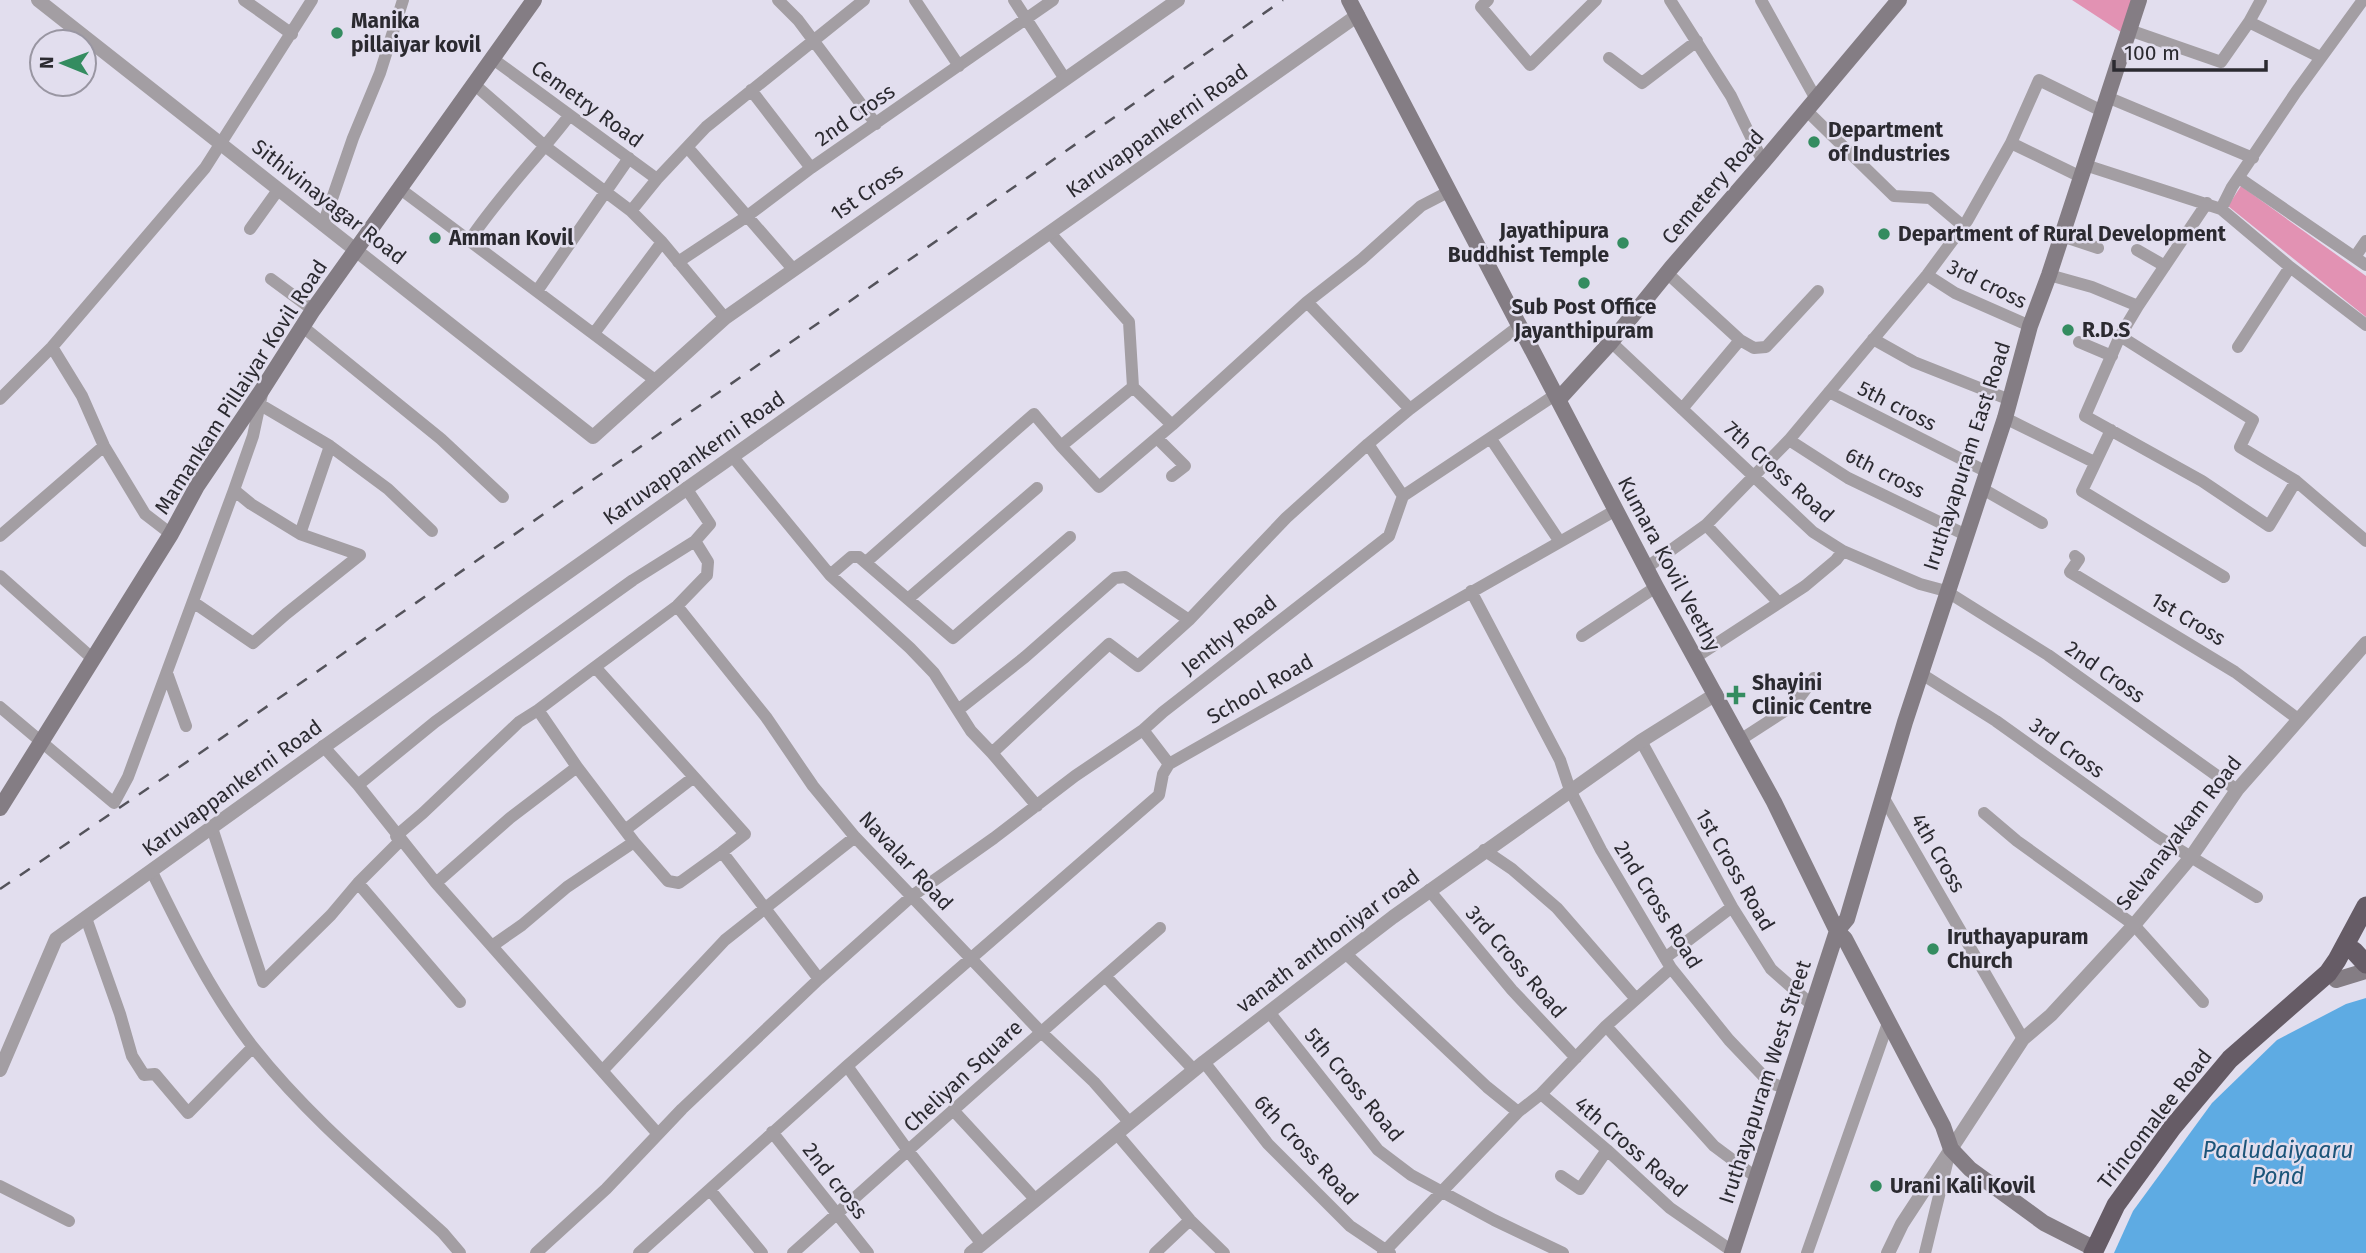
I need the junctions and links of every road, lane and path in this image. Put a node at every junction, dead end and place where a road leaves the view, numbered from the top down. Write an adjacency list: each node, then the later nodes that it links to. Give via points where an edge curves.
1 (38, 0): 39 (street, Sithivinayagar Road)
2 (244, 0): 25 (street)
3 (312, 0): 25 (street)
4 (403, 0): 58 (street)
5 (534, 0): 30 (main road, Mamankam Pillaiyar Kovil Road)
6 (778, 0): 27 (street)
7 (864, 0): 27 (street)
8 (915, 0): 31 (street)
9 (1014, 0): 22 (street)
10 (1054, 0): 22 (street, 2nd Cross)
11 (1178, 0): 32 (street, 1st Cross)
12 (1349, 0): 21 (main road, Kumara Kovil Veethy)
13 (1488, 0): 14 (street, via 1481,7 1530,65)
14 (1596, 0)
15 (1670, 0): 26 (street)
16 (1761, 0): 36 (street)
17 (1899, 0): 36 (main road, Cemetery Road)
18 (2139, 0): 24 (main road, Iruthayapuram East Road)
19 (2261, 0): 23 (street)
20 (2363, 0): 28 (street)
21 (1358, 15): 52 (main road, Kumara Kovil Veethy); 61 (street, Karuvappankerni Road)
22 (1027, 18): 31 (street, 2nd Cross); 32 (street)
23 (2249, 22): 24 (street, via 2221,62); 28 (street)
24 (2129, 30): 35 (main road, Iruthayapuram East Road)
25 (292, 34): 39 (street)
26 (1697, 41): 29 (street, via 1642,83); 45 (street, via 1731,96)
27 (814, 42): 34 (street); 38 (street)
28 (2320, 57): 44 (street)
29 (1609, 58)
30 (493, 60): 33 (main road, Mamankam Pillaiyar Kovil Road); 37 (street, Cemetry Road)
31 (959, 66): 38 (street, 2nd Cross)
32 (1066, 79): 73 (street, 1st Cross)
33 (475, 85): 41 (street); 50 (main road, Mamankam Pillaiyar Kovil Road)
34 (751, 90): 42 (street); 46 (street)
35 (2104, 104): 40 (street, via 2039,80); 44 (street); 47 (main road, Iruthayapuram East Road)
36 (1812, 105): 45 (main road, Cemetery Road); 59 (street, via 1894,196 1930,198)
37 (569, 116): 41 (street); 43 (street, Cemetry Road)
38 (876, 124): 46 (street, 2nd Cross)
39 (220, 143): 51 (street, Sithivinayagar Road); 94 (street, via 205,168)
40 (2011, 143): 47 (street); 59 (street)
41 (546, 147): 53 (street); 63 (street)
42 (688, 148): 49 (street); 57 (street)
43 (629, 158): 49 (street, Cemetry Road); 53 (street)
44 (2253, 158): 48 (street)
45 (1763, 162): 74 (main road, Cemetery Road)
46 (811, 168): 57 (street, 2nd Cross)
47 (2083, 171): 54 (street); 62 (main road, Iruthayapuram East Road)
48 (2239, 178): 55 (street); 69 (street)
49 (657, 179): 56 (street)
50 (399, 188): 63 (street); 68 (main road, Mamankam Pillaiyar Kovil Road)
51 (278, 190): 58 (street, Sithivinayagar Road); 60 (street)
52 (1450, 191): 80 (street, via 1422,206); 85 (main road, Kumara Kovil Veethy)
53 (606, 192): 56 (street); 78 (street)
54 (2207, 203): 55 (street); 71 (street)
55 (2221, 209): 72 (street)
56 (631, 211): 65 (street)
57 (746, 217): 70 (street, 2nd Cross); 73 (street)
58 (323, 225): 68 (street, Sithivinayagar Road)
59 (1963, 226): 75 (street)
60 (250, 229)
61 (1049, 233): 98 (street, via 1129,322); 117 (street, Karuvappankerni Road)
62 (2062, 236): 66 (street); 76 (main road, Iruthayapuram East Road)
63 (469, 241): 78 (street)
64 (2366, 241): 69 (street)
65 (662, 243): 70 (street); 88 (street)
66 (2098, 248)
67 (2137, 250): 71 (street)
68 (356, 252): 82 (main road, Mamankam Pillaiyar Kovil Road); 109 (street, Sithivinayagar Road)
69 (2361, 261)
70 (678, 262): 83 (street)
71 (2165, 266): 81 (street)
72 (2290, 267): 84 (street); 95 (street)
73 (793, 269): 83 (street, 1st Cross)
74 (1667, 273): 91 (street); 92 (main road, Cemetery Road)
75 (1927, 275): 86 (street, 3rd cross, via 1955,293); 90 (street)
76 (2049, 275): 81 (street); 86 (main road, Iruthayapuram East Road)
77 (271, 279): 82 (street)
78 (537, 291): 88 (street)
79 (1818, 291): 91 (street, via 1766,347 1754,348)
80 (1307, 302): 105 (street); 107 (street)
81 (2138, 306): 89 (street)
82 (313, 310): 87 (main road, Mamankam Pillaiyar Kovil Road)
83 (725, 318): 97 (street, 1st Cross)
84 (2366, 325)
85 (1519, 326): 102 (main road, Kumara Kovil Veethy); 105 (street)
86 (2031, 326): 103 (main road, Iruthayapuram East Road)
87 (303, 327): 100 (main road, Mamankam Pillaiyar Kovil Road); 128 (street, via 441,439)
88 (595, 332): 97 (street)
89 (2120, 336): 96 (street); 122 (street, via 2253,420 2240,447)
90 (1873, 339): 99 (street); 103 (street, via 1914,362)
91 (1740, 340): 104 (street)
92 (1611, 342): 102 (main road, Cemetery Road); 104 (street, 7th Cross Road)
93 (2079, 342): 96 (street)
94 (52, 347): 101 (street); 114 (street, via 82,396)
95 (2238, 347)
96 (2112, 356): 108 (street, via 2085,416)
97 (655, 380): 109 (street, 1st Cross)
98 (1133, 387): 107 (street); 116 (street)
99 (1829, 393): 112 (street); 119 (street, 5th cross)
100 (261, 397): 115 (street); 126 (street); 133 (main road, Mamankam Pillaiyar Kovil Road, via 197,486)
101 (0, 398)
102 (1556, 398): 111 (street); 129 (main road, Kumara Kovil Veethy)
103 (2010, 400): 106 (main road, Iruthayapuram East Road)
104 (1682, 408): 121 (street, 7th Cross Road)
105 (1410, 409): 113 (street)
106 (2005, 418): 118 (street); 119 (main road, Iruthayapuram East Road)
107 (1172, 425): 110 (street)
108 (2111, 430): 118 (street); 122 (street, via 2202,481 2269,526)
109 (593, 437)
110 (1157, 438): 116 (street, via 1099,487); 120 (street, via 1185,467)
111 (1491, 439): 127 (street); 140 (street)
112 (1789, 440): 121 (street); 135 (street, 6th cross, via 1848,478)
113 (1368, 444): 127 (street); 155 (street, via 1286,518)
114 (104, 446): 133 (street, via 145,514); 136 (street)
115 (330, 446): 132 (street, via 388,489); 134 (street)
116 (1061, 446): 143 (street, via 1034,414)
117 (733, 457): 123 (street, Karuvappankerni Road); 145 (street)
118 (2094, 462): 147 (street, via 2082,491)
119 (1987, 472): 125 (main road, Iruthayapuram East Road)
120 (1172, 476)
121 (1752, 477): 131 (street); 141 (street, 7th Cross Road, via 1813,532)
122 (2296, 481): 139 (street)
123 (686, 488): 138 (street, via 710,524); 174 (street, Karuvappankerni Road)
124 (1037, 488): 151 (street)
125 (1982, 488): 130 (street); 135 (main road, Iruthayapuram East Road)
126 (234, 490): 134 (street); 152 (street)
127 (1403, 496): 170 (street, Jenthy Road, via 1389,536)
128 (503, 497)
129 (1616, 510): 140 (street, School Road); 144 (main road, Kumara Kovil Veethy)
130 (2042, 523)
131 (1706, 525): 144 (street); 153 (street)
132 (432, 531)
133 (171, 534): 159 (main road, Mamankam Pillaiyar Kovil Road)
134 (300, 534): 152 (street, via 360,555 253,643)
135 (1966, 535): 150 (main road, Iruthayapuram East Road)
136 (0, 536)
137 (1070, 537): 151 (street, via 953,638)
138 (695, 541): 154 (street, via 708,562 707,575); 179 (street, via 435,722)
139 (2366, 541)
140 (1560, 542): 149 (street, School Road)
141 (1843, 551): 150 (street, 7th Cross Road); 153 (street, via 1805,586)
142 (2075, 556): 168 (street, 1st Cross, via 2079,559 2070,572 2235,672)
143 (866, 562): 145 (street, via 851,557); 151 (street)
144 (1646, 568): 148 (main road, Kumara Kovil Veethy)
145 (830, 575): 167 (street, via 934,673)
146 (0, 576): 159 (street)
147 (2224, 577)
148 (1656, 587): 156 (street); 158 (main road, Kumara Kovil Veethy)
149 (1471, 591): 176 (street, School Road); 180 (street, 2nd Cross Road, via 1560,760)
150 (1946, 592): 162 (main road, Iruthayapuram East Road); 181 (street, 2nd Cross, via 2048,655)
151 (909, 598)
152 (193, 602): 161 (street)
153 (1778, 602): 158 (street)
154 (677, 606): 160 (street); 188 (street, Navalar Road)
155 (1189, 620): 167 (street, via 1125,577 1115,578); 175 (street, via 1138,666 1109,644)
156 (1582, 636)
157 (2366, 643): 168 (street, Selvanayakam Road)
158 (1696, 657): 164 (main road, Kumara Kovil Veethy)
159 (93, 659): 173 (main road, Mamankam Pillaiyar Kovil Road)
160 (595, 667): 166 (street); 178 (street)
161 (167, 673): 169 (street); 173 (street, via 114,803)
162 (1920, 673): 182 (main road, Iruthayapuram East Road); 193 (street, 3rd Cross)
163 (1814, 678): 171 (street, via 1794,705)
164 (1716, 694): 171 (main road, Kumara Kovil Veethy); 172 (street, vanath anthoniyar road)
165 (0, 707): 173 (street)
166 (538, 710): 177 (street); 189 (street, via 519,722)
167 (958, 710): 175 (street)
168 (2298, 719): 181 (street, Selvanayakam Road)
169 (186, 726)
170 (1143, 730): 176 (street); 183 (street, Jenthy Road)
171 (1740, 740): 207 (main road, Kumara Kovil Veethy)
172 (1641, 741): 180 (street, vanath anthoniyar road); 201 (street, 1st Cross Road)
173 (42, 744): 184 (main road, Mamankam Pillaiyar Kovil Road)
174 (323, 746): 179 (street); 186 (street, Karuvappankerni Road)
175 (992, 753): 183 (street)
176 (1169, 764): 210 (street, via 1159,794)
177 (577, 767): 187 (street); 196 (street)
178 (694, 777): 187 (street); 192 (street, via 745,834)
179 (358, 785): 189 (street)
180 (1570, 790): 191 (street, vanath anthoniyar road); 211 (street, 2nd Cross Road)
181 (2238, 790): 193 (street, Selvanayakam Road)
182 (1882, 795): 207 (main road, Iruthayapuram East Road, via 1847,919); 224 (street, 4th Cross)
183 (1037, 806): 198 (street, Jenthy Road)
184 (0, 808)
185 (1984, 813): 204 (street)
186 (212, 828): 194 (street, Karuvappankerni Road); 195 (street, via 264,982)
187 (625, 830): 190 (street)
188 (855, 837): 198 (street, Navalar Road); 202 (street)
189 (398, 838): 195 (street); 196 (street)
190 (634, 842): 192 (street, via 668,881 679,883); 208 (street)
191 (1484, 850): 197 (street, vanath anthoniyar road); 216 (street, via 1557,908)
192 (722, 852): 202 (street)
193 (2191, 857): 199 (street, 3rd Cross); 204 (street, Selvanayakam Road)
194 (152, 872): 203 (street, Karuvappankerni Road); 225 (street, via 200,969)
195 (358, 883): 217 (street)
196 (436, 883): 208 (street)
197 (1429, 890): 209 (street, vanath anthoniyar road); 226 (street, 3rd Cross Road)
198 (912, 896): 210 (street, Navalar Road); 215 (street, Jenthy Road)
199 (2257, 897)
200 (2366, 906): 212 (highway, Trincomalee Road)
201 (1732, 907): 211 (street); 219 (street, 1st Cross Road, via 1771,969)
202 (765, 910): 215 (street); 230 (street, via 725,940)
203 (86, 918): 225 (street, via 132,1056 144,1075 155,1074 188,1113); 229 (street, Karuvappankerni Road, via 56,939)
204 (2134, 925): 218 (street); 224 (street, Selvanayakam Road)
205 (1160, 928): 214 (street, Cheliyan Square)
206 (2366, 928): 212 (highway, Trincomalee Road)
207 (1839, 929): 219 (main road, Iruthayapuram West Street); 221 (main road, Kumara Kovil Veethy)
208 (492, 946): 230 (street)
209 (1345, 953): 220 (street, vanath anthoniyar road); 234 (street)
210 (970, 958): 223 (street, Navalar Road); 227 (street)
211 (1668, 963): 216 (street); 231 (street, 2nd Cross Road, via 1729,1040 1770,1083)
212 (2351, 964): 213 (main road); 252 (highway, Trincomalee Road, via 2328,973 2230,1059 2116,1205)
213 (2366, 971)
214 (1105, 976): 223 (street, Cheliyan Square); 228 (street, 6th Cross Road)
215 (819, 979): 237 (street, Jenthy Road)
216 (1636, 999): 222 (street)
217 (460, 1002)
218 (2203, 1002)
219 (1812, 1005): 231 (main road, Iruthayapuram West Street)
220 (1269, 1012): 228 (street, vanath anthoniyar road); 246 (street, 5th Cross Road, via 1378,1150)
221 (1888, 1023): 241 (main road, Kumara Kovil Veethy, via 1943,1126); 264 (street)
222 (1606, 1026): 226 (street); 243 (street, via 1714,1146)
223 (1040, 1031): 233 (street, Cheliyan Square); 235 (street, Navalar Road)
224 (2023, 1039): 241 (street, Selvanayakam Road)
225 (253, 1047): 256 (street, via 309,1108)
226 (1576, 1058): 232 (street)
227 (847, 1066): 236 (street); 240 (street)
228 (1199, 1066): 235 (street, vanath anthoniyar road); 254 (street, 6th Cross Road, via 1350,1226)
229 (0, 1070)
230 (603, 1070): 237 (street)
231 (1786, 1088): 243 (main road, Iruthayapuram West Street)
232 (1541, 1094): 234 (street); 239 (street, 4th Cross Road)
233 (953, 1110): 240 (street, Cheliyan Square); 247 (street)
234 (1518, 1112): 246 (street)
235 (1130, 1123): 238 (street, vanath anthoniyar road)
236 (772, 1132): 245 (street); 248 (street, 2nd cross)
237 (658, 1134): 257 (street, Jenthy Road)
238 (1117, 1134): 247 (street, vanath anthoniyar road); 249 (street)
239 (1607, 1150): 242 (street, via 1580,1189); 255 (street, 4th Cross Road, via 1670,1208)
240 (909, 1152): 248 (street, Cheliyan Square); 251 (street)
241 (1946, 1155): 252 (main road, via 2044,1223); 265 (street); 266 (street, Selvanayakam Road)
242 (1561, 1176)
243 (1757, 1178): 255 (main road, Iruthayapuram West Street)
244 (0, 1186): 250 (street)
245 (710, 1189): 253 (street); 258 (street)
246 (1441, 1192): 254 (street); 263 (street, 5th Cross Road)
247 (1035, 1199): 251 (street, vanath anthoniyar road)
248 (836, 1214): 259 (street, Cheliyan Square); 260 (street, 2nd cross)
249 (1190, 1220): 261 (street); 262 (street)
250 (69, 1221)
251 (977, 1249)
252 (2094, 1251)
253 (642, 1252)
254 (1386, 1252)
255 (1732, 1252)
256 (460, 1253)
257 (536, 1253)
258 (762, 1253)
259 (793, 1253)
260 (868, 1253)
261 (1155, 1253)
262 (1224, 1253)
263 (1563, 1253)
264 (1807, 1253)
265 (1888, 1253)
266 (1926, 1253)

